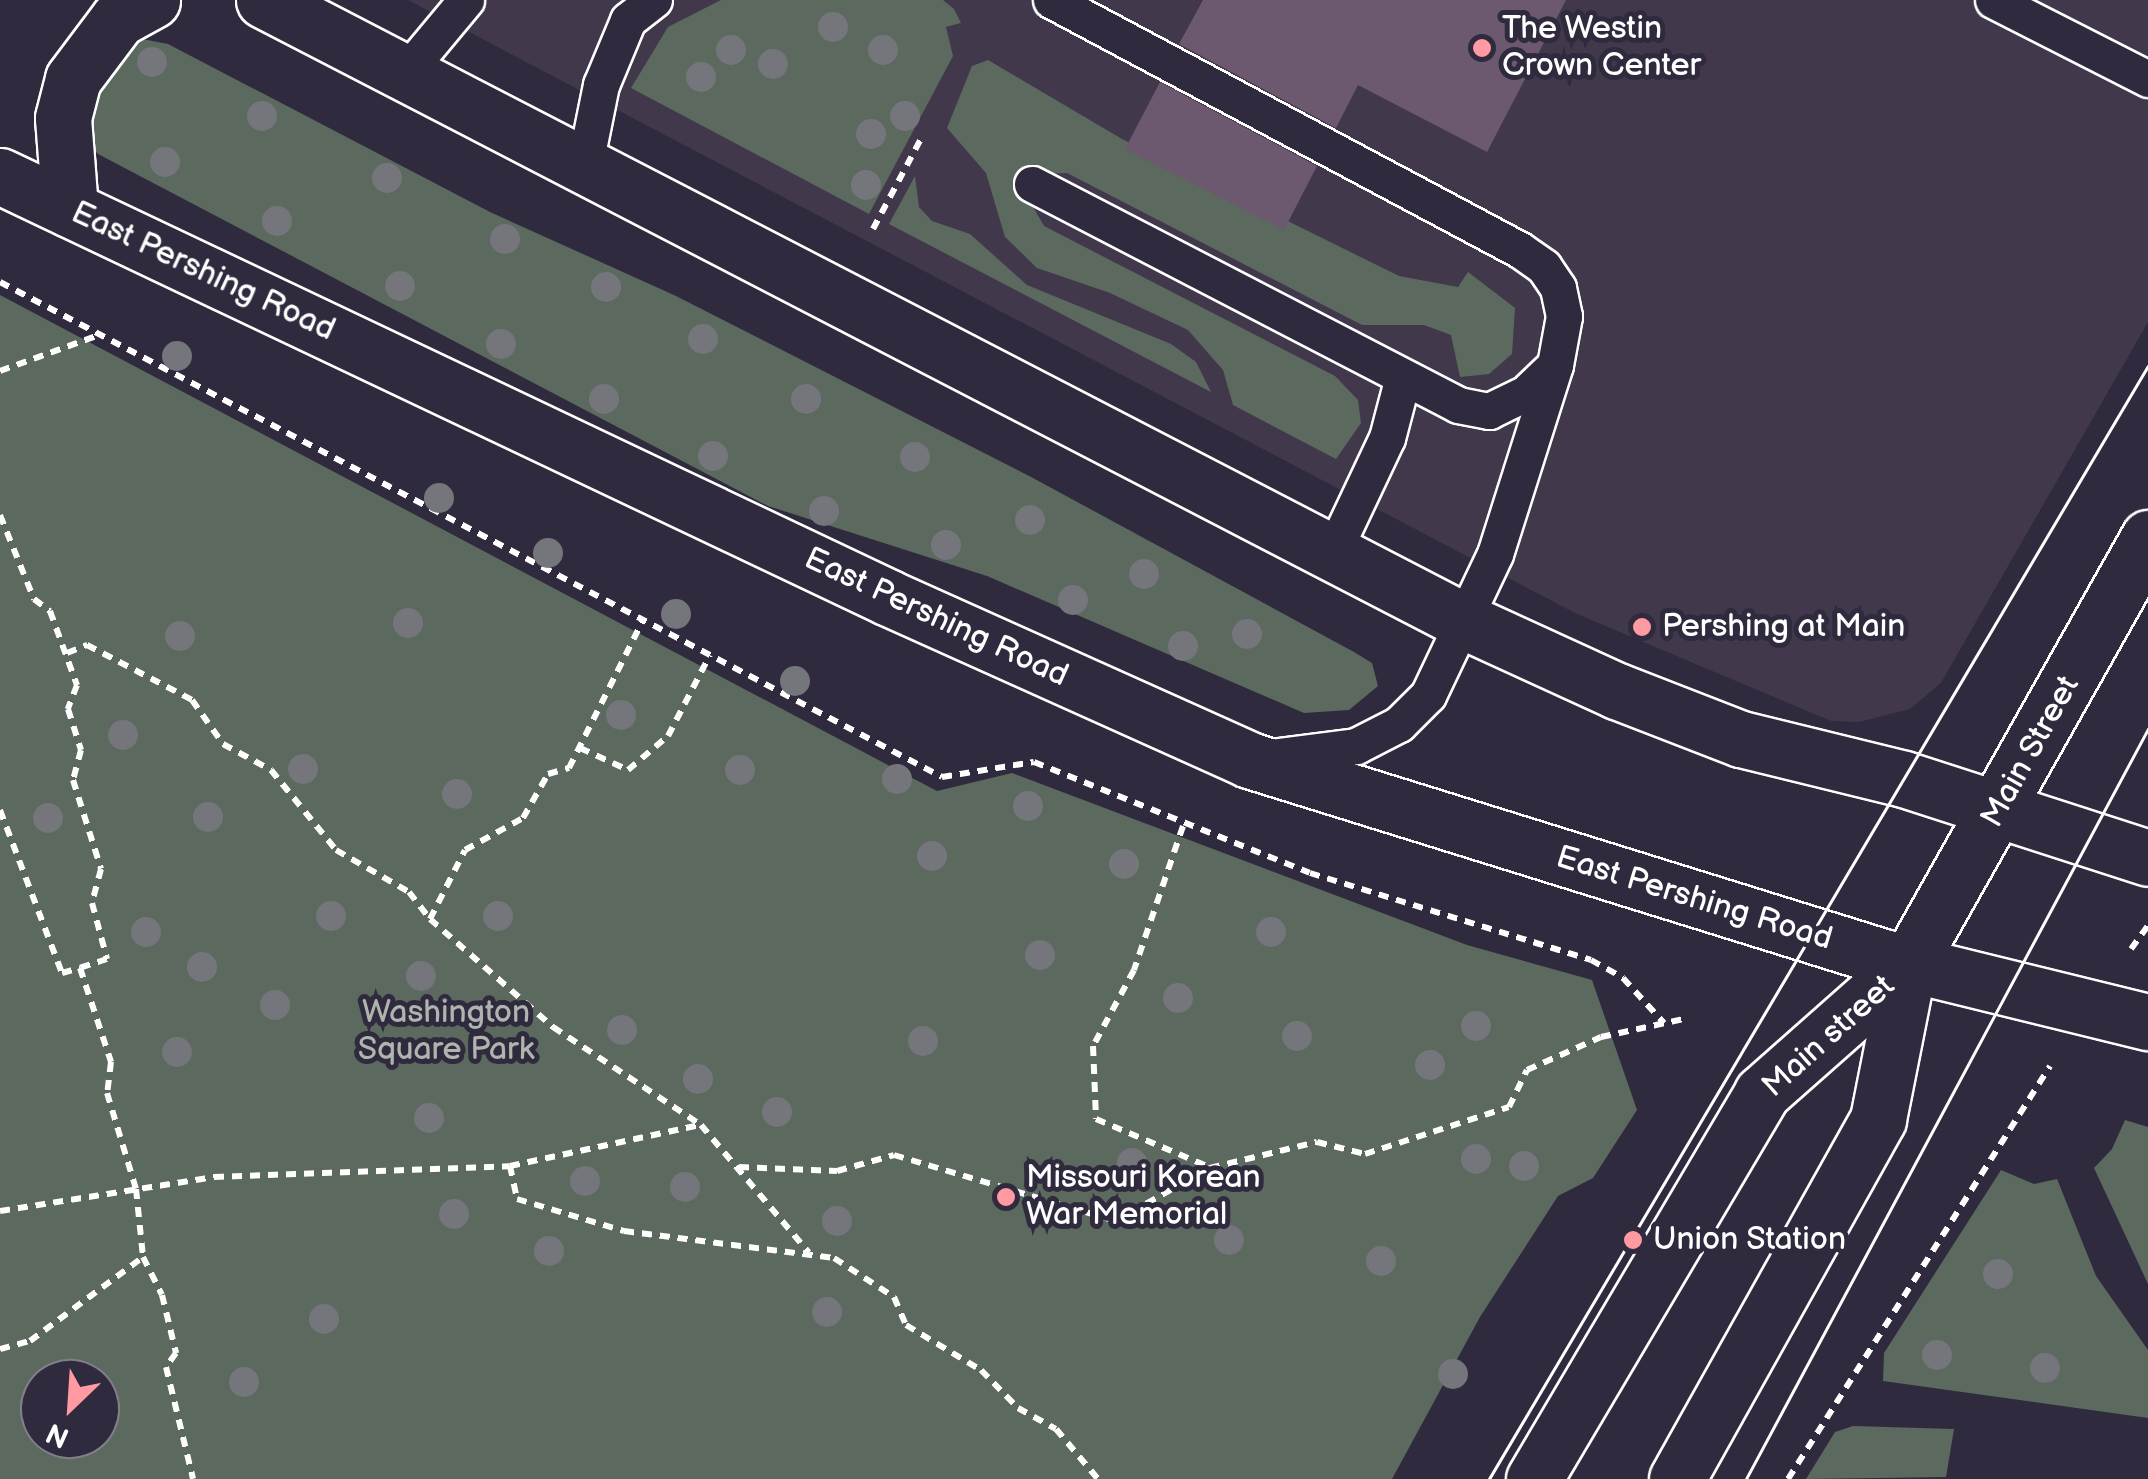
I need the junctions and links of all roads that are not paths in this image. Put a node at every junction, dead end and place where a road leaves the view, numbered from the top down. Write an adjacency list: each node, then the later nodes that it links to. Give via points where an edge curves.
1 (152, 0): 12 (main road, via 118,20 74,79 62,118)
2 (264, 0): 7 (main road)
3 (466, 0): 7 (lane)
4 (654, 0): 9 (lane, via 628,20 601,85)
5 (1051, 0): 13 (lane, via 1544,267 1558,288 1564,316)
6 (1993, 0): 8 (lane)
7 (406, 72): 9 (main road)
8 (2148, 79)
9 (586, 164): 16 (main road)
10 (0, 176): 12 (main road, East Pershing Road)
11 (1032, 184): 14 (lane)
12 (70, 209): 18 (main road, East Pershing Road, via 889,598)
13 (1555, 364): 14 (lane, via 1526,393 1489,410 1458,406); 17 (lane, via 1496,554)
14 (1403, 377): 16 (lane, via 1386,438)
15 (2148, 538): 19 (main road, Main Street)
16 (1333, 552): 17 (main road)
17 (1466, 622): 18 (lane, via 1428,695 1400,724 1356,746); 19 (main road, via 1741,739 1904,779)
18 (1249, 760): 21 (main road, East Pershing Road)
19 (1999, 812): 20 (main road); 21 (main road, Main Street)
20 (2148, 858)
21 (1909, 964): 22 (main road, East Pershing Road); 23 (main road, Main street, via 1762,1094); 24 (main road, Main street, via 1878,1119)
22 (2148, 1022)
23 (1543, 1464)
24 (1678, 1479)

